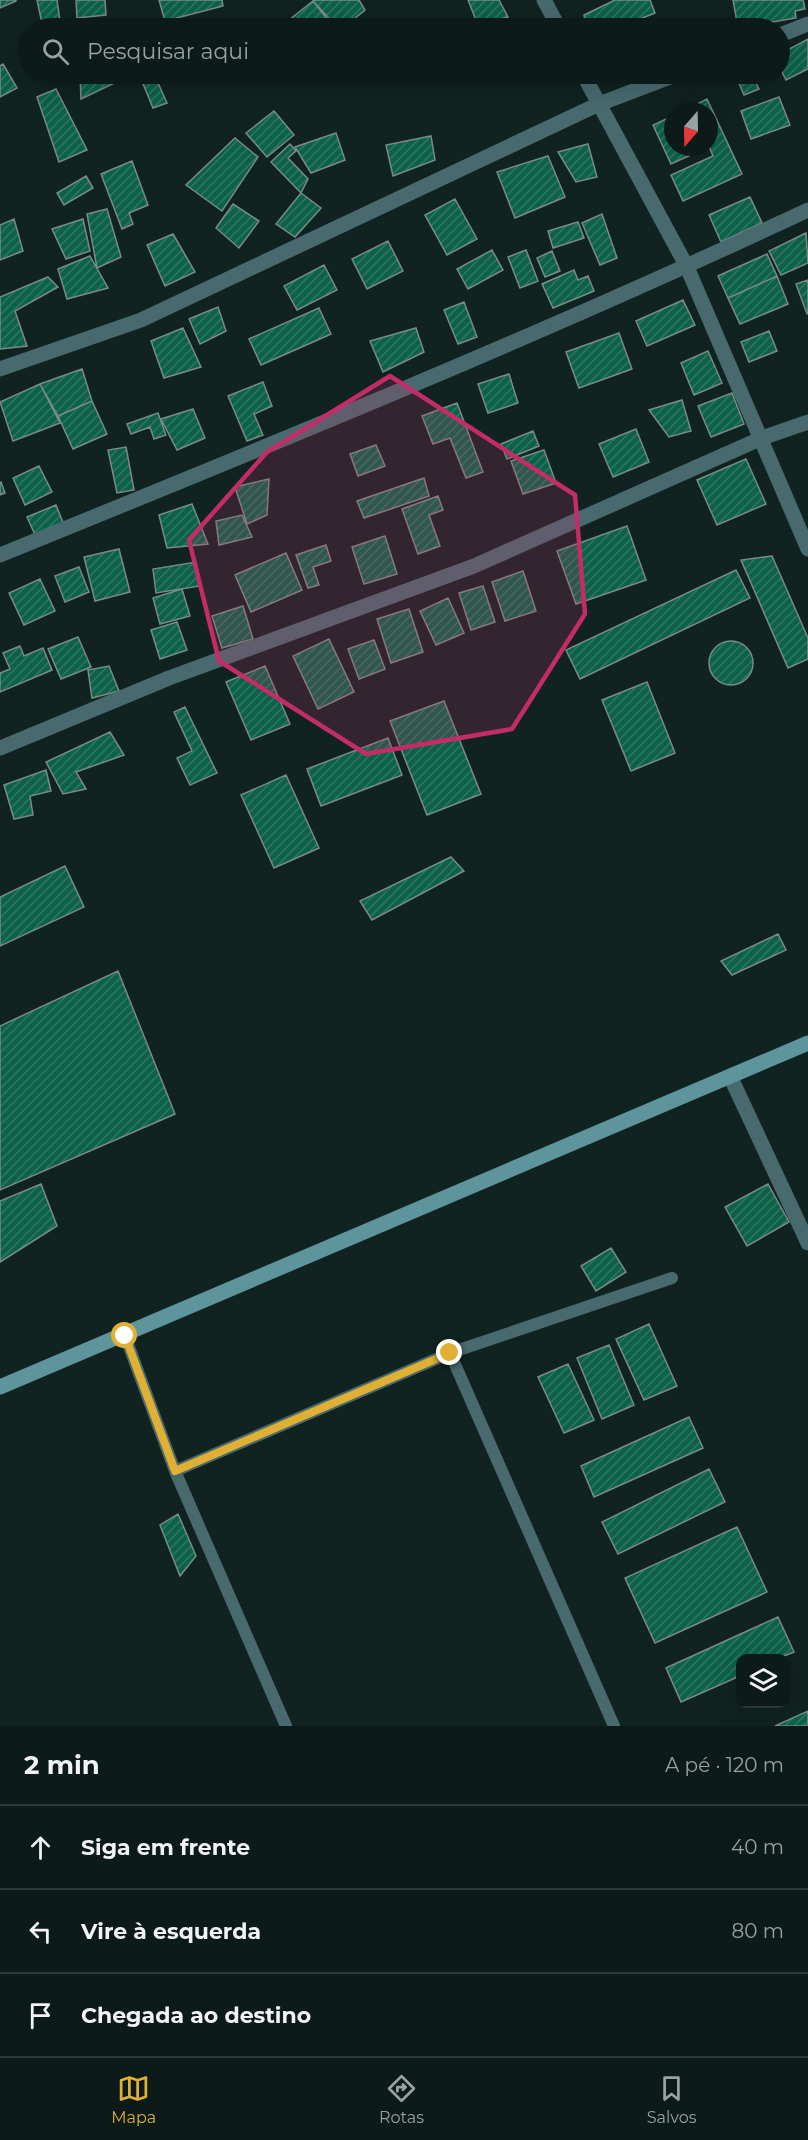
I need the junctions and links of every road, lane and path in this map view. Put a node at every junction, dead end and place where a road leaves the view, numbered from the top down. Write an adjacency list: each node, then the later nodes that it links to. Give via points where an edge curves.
1 (544, 0): 2 (street)
2 (554, 18)
3 (808, 24): 4 (street)
4 (790, 31)
5 (588, 84): 7 (street)
6 (652, 84): 7 (street)
7 (599, 104): 9 (street); 10 (street, via 141,320)
8 (808, 210): 9 (street)
9 (687, 267): 12 (street); 14 (street)
10 (0, 369)
11 (808, 422): 12 (street)
12 (762, 438): 13 (street); 15 (street, via 474,566 169,678)
13 (808, 549)
14 (0, 555)
15 (0, 748)
16 (808, 1043): 17 (main road)
17 (730, 1076): 18 (street); 20 (main road)
18 (808, 1243)
19 (672, 1278): 21 (lane)
20 (125, 1336): 22 (main road); 23 (lane)
21 (450, 1353): 23 (lane); 25 (lane)
22 (0, 1386)
23 (175, 1471): 24 (lane)
24 (286, 1726)
25 (614, 1726)

